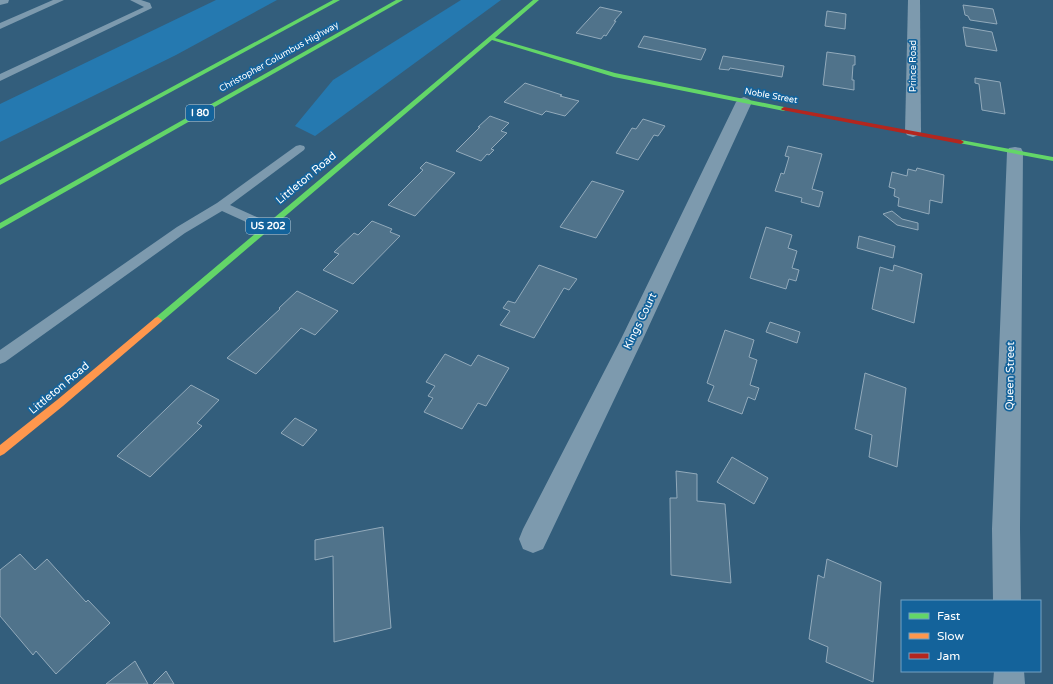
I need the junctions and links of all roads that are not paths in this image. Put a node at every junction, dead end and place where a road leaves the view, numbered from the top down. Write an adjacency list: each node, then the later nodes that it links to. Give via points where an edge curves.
1 (3, 0): 8 (street)
2 (60, 0): 9 (lane)
3 (134, 0): 11 (lane, via 147,5 148,8)
4 (337, 0): 17 (main road, Christopher Columbus Highway)
5 (400, 0): 19 (main road, Christopher Columbus Highway / I 80)
6 (536, 0): 10 (main road, Littleton Road / US 202)
7 (914, 0): 13 (street, Prince Road)
8 (0, 1)
9 (0, 26)
10 (490, 38): 12 (main road, Noble Street, via 614,75); 20 (main road, Littleton Road / US 202)
11 (0, 78)
12 (744, 102): 13 (main road, Noble Street); 23 (street, Kings Court, via 632,339)
13 (914, 132): 15 (main road, Noble Street)
14 (300, 148): 18 (lane)
15 (1015, 152): 16 (main road, Noble Street); 24 (street, Queen Street, via 1006,529)
16 (1053, 159)
17 (0, 182)
18 (221, 206): 20 (lane); 21 (lane, via 181,230)
19 (0, 226)
20 (268, 227): 22 (main road, Littleton Road / US 202)
21 (0, 358)
22 (0, 451)
23 (532, 539)
24 (1008, 600)
25 (1009, 672): 26 (street)
26 (1009, 684)

